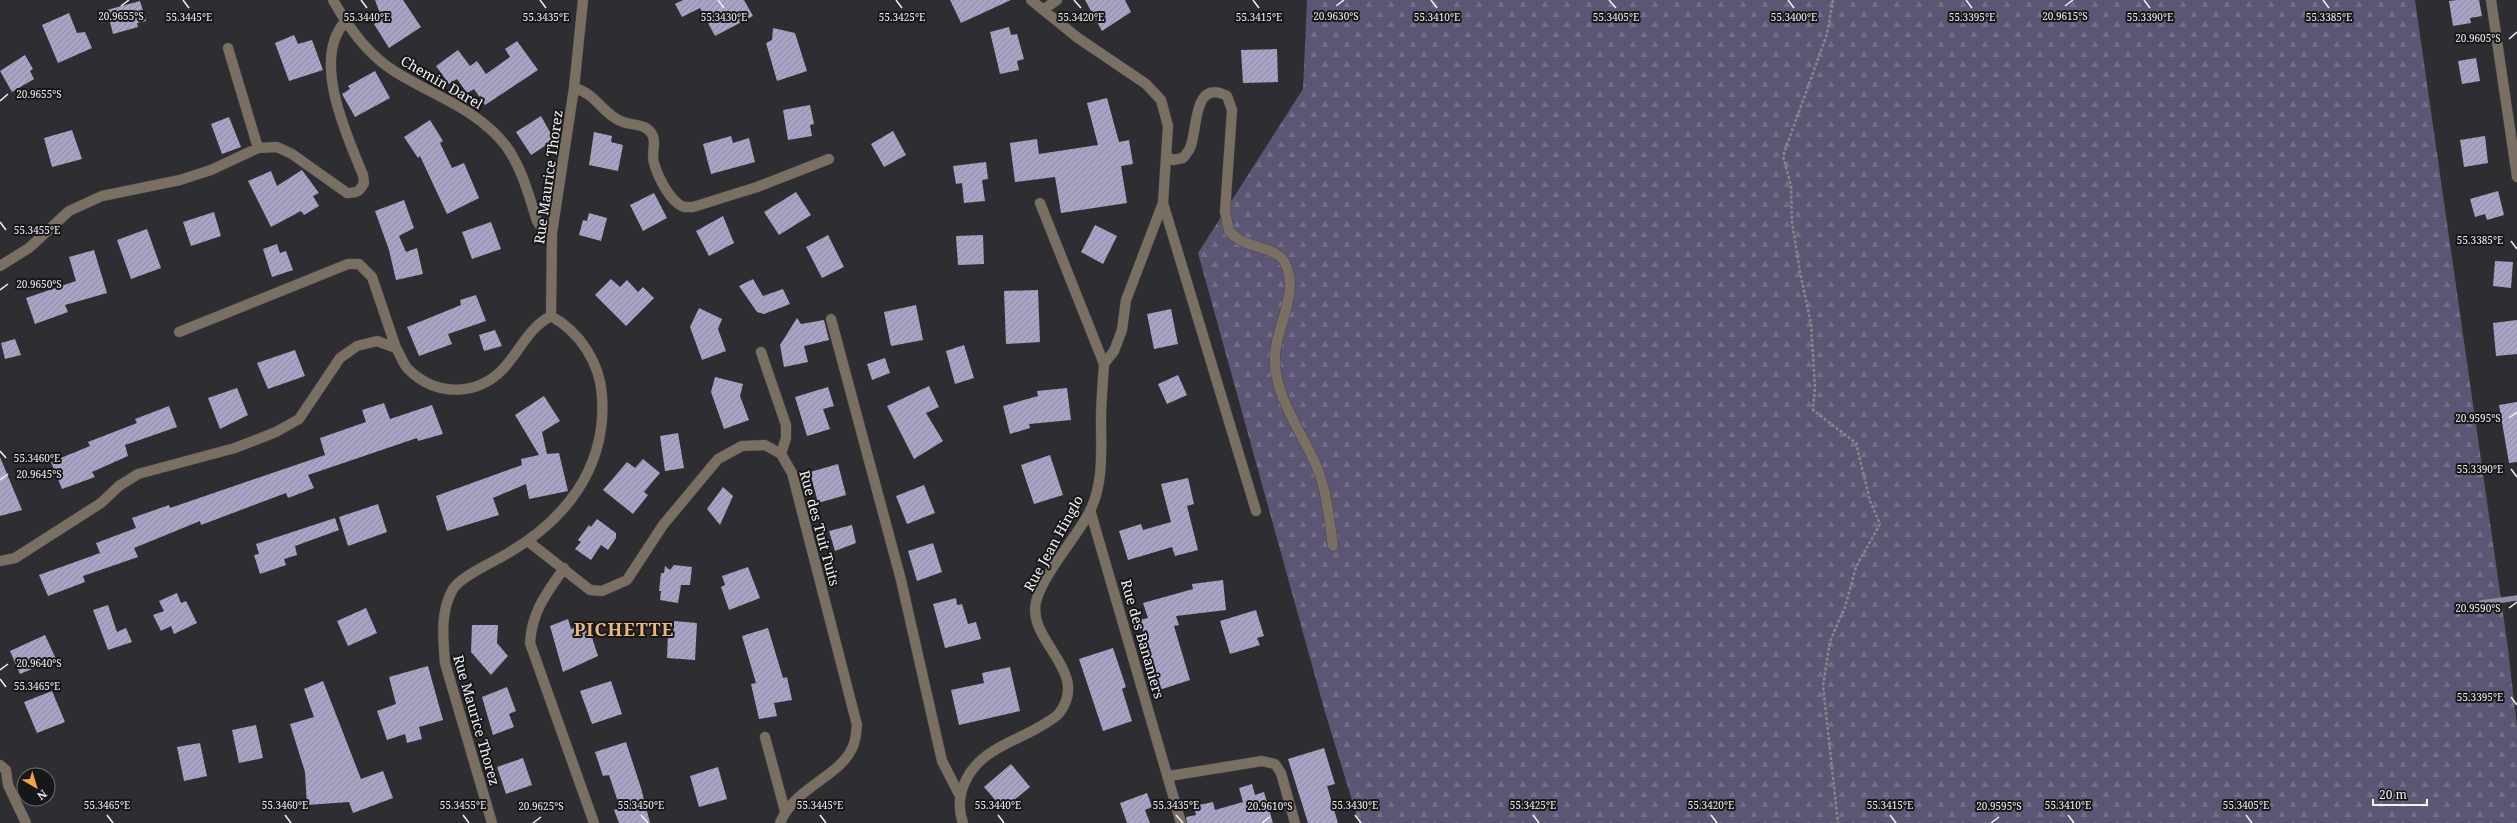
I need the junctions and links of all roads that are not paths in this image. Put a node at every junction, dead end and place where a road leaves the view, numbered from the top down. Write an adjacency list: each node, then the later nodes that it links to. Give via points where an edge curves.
1 (333, 0): 7 (street, Chemin Darel)
2 (583, 0): 9 (street, Rue Maurice Thorez)
3 (1031, 0): 6 (street)
4 (1058, 0): 6 (street)
5 (2491, 0): 13 (street)
6 (1043, 10): 11 (street, via 1078,38 1146,84 1161,100 1168,126)
7 (345, 22): 10 (street, via 333,42 335,97 342,123 363,175 364,183 361,190 348,193 292,154 277,147); 16 (street, Chemin Darel, via 390,69 453,102 493,131 518,166 537,221 541,227)
8 (228, 48): 10 (street)
9 (574, 88): 12 (street, via 591,95 610,115 624,123 642,125 648,129 654,143 654,162 672,198 684,207 693,207 757,187); 16 (street, Rue Maurice Thorez)
10 (258, 148): 17 (street, via 211,170 180,180 121,190 95,199 69,211 29,248)
11 (1166, 156): 15 (street); 28 (street, via 1173,160 1183,158 1191,148 1196,114 1202,100 1212,93 1219,92 1227,96 1232,110 1225,212 1229,231 1245,245 1271,251 1280,256 1286,267 1287,302 1275,349 1276,377 1289,412 1317,466 1326,493)
12 (829, 159)
13 (2517, 177)
14 (1040, 203): 23 (street, Rue Jean Hinglo)
15 (1163, 203): 23 (street, via 1126,300 1122,330 1114,351); 26 (street)
16 (552, 233): 18 (street, Rue Maurice Thorez)
17 (0, 266)
18 (551, 316): 21 (street, via 540,322 502,370 471,390 443,389 423,381 407,368); 27 (street, Rue Maurice Thorez, via 563,322 577,335 591,356 601,383 603,417 588,473 575,497)
19 (831, 319): 34 (street, Rue Jean Hinglo, via 901,580 942,762)
20 (178, 332): 21 (street, via 348,264 359,264 372,277)
21 (396, 348): 29 (street, via 377,341 357,346 340,358 299,419 276,432 234,448 138,474 119,486 101,503 21,554)
22 (761, 352): 24 (street, via 786,425 786,438)
23 (1104, 364): 25 (street, Rue Jean Hinglo, via 1100,479)
24 (780, 454): 30 (street, via 765,445 742,446 718,459 663,525 627,580 615,587 602,591 590,590); 35 (street, Rue des Tuit Tuits, via 792,473 857,725 853,747 839,766 797,797)
25 (1090, 510): 33 (street, Rue des Bananiers); 34 (street, Rue Jean Hinglo, via 1042,586 1036,602 1038,622 1067,676 1069,696 1059,714 1033,731 995,748 980,760 968,774)
26 (1256, 511)
27 (529, 542): 30 (street); 37 (street, Rue Maurice Thorez, via 453,588 444,610 444,663)
28 (1333, 546)
29 (0, 560)
30 (564, 568): 38 (street, via 539,605 531,624 530,643)
31 (765, 737): 35 (street)
32 (0, 765): 36 (street, via 6,770 8,785)
33 (1169, 776): 41 (street, Rue des Bananiers); 42 (street, via 1262,761 1275,764 1281,773)
34 (960, 794): 40 (street, Rue Jean Hinglo)
35 (785, 811): 39 (street, Rue des Tuit Tuits)
36 (26, 823)
37 (492, 823)
38 (594, 823)
39 (780, 823)
40 (963, 823)
41 (1181, 823)
42 (1295, 823)

